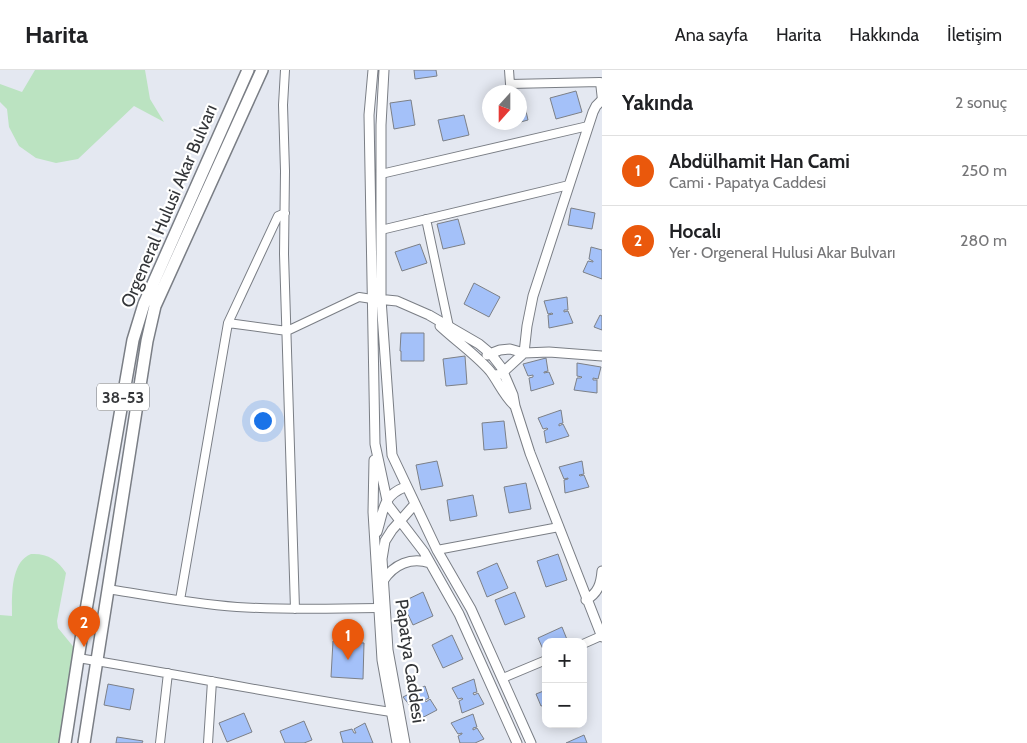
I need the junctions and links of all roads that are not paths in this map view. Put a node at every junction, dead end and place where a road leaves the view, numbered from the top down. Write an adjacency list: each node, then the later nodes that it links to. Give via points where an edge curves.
1 (248, 70): 45 (main road, Orgeneral Hulusi Akar Bulvarı / 38-53, via 144,304 133,340)
2 (262, 70): 37 (main road, Orgeneral Hulusi Akar Bulvarı, via 155,306)
3 (285, 70): 11 (street)
4 (373, 70): 14 (street, via 369,115)
5 (384, 70): 9 (street)
6 (510, 70): 7 (street, via 510,84 600,82)
7 (602, 100): 8 (street, via 594,108)
8 (588, 126): 9 (street); 10 (street)
9 (381, 174): 13 (street)
10 (569, 185): 12 (street); 19 (street, via 533,296)
11 (285, 213): 16 (street, via 277,217); 18 (street)
12 (426, 219): 13 (street); 17 (street)
13 (381, 230): 14 (street)
14 (377, 299): 15 (street, via 397,301); 18 (street, via 359,297); 26 (street); 27 (street, via 392,455)
15 (429, 315): 17 (street); 22 (street)
16 (228, 323): 18 (street); 38 (street)
17 (449, 327): 20 (street)
18 (286, 331): 41 (street)
19 (524, 353): 20 (street, via 510,349); 21 (street); 23 (street)
20 (490, 354): 22 (street); 23 (street)
21 (602, 356)
22 (481, 362): 24 (street)
23 (503, 372): 24 (street); 25 (street)
24 (492, 374): 25 (street)
25 (515, 406): 31 (street)
26 (375, 444): 28 (street); 32 (street, Papatya Caddesi)
27 (406, 487): 28 (street); 29 (street)
28 (387, 499): 30 (street); 32 (street)
29 (415, 504): 30 (street, Papatya Caddesi); 33 (street)
30 (400, 520): 34 (street); 36 (street, Papatya Caddesi, via 385,541 382,560)
31 (558, 528): 33 (street); 39 (street)
32 (374, 541): 40 (street, Papatya Caddesi)
33 (436, 550): 49 (street, via 471,610)
34 (430, 564): 36 (street, via 418,561 401,564 390,571); 58 (street, via 459,614)
35 (602, 572): 39 (street, via 597,590)
36 (384, 581): 57 (street, Papatya Caddesi, via 388,650)
37 (108, 589): 38 (street); 46 (main road, Orgeneral Hulusi Akar Bulvarı)
38 (180, 600): 41 (street, via 236,607)
39 (586, 600): 43 (street)
40 (378, 608): 41 (street); 51 (street, Papatya Caddesi)
41 (295, 609)
42 (602, 618): 43 (street)
43 (600, 634): 44 (street)
44 (587, 642)
45 (78, 658): 46 (street); 52 (main road, Orgeneral Hulusi Akar Bulvarı / 38-53)
46 (97, 661): 48 (street); 53 (main road, Orgeneral Hulusi Akar Bulvarı)
47 (542, 662): 49 (street)
48 (168, 673): 50 (street); 54 (street)
49 (503, 678): 59 (street)
50 (212, 681): 51 (street); 55 (street)
51 (391, 712): 56 (street, Papatya Caddesi)
52 (65, 743)
53 (84, 743)
54 (160, 743)
55 (208, 743)
56 (397, 743)
57 (404, 743)
58 (517, 743)
59 (531, 743)

